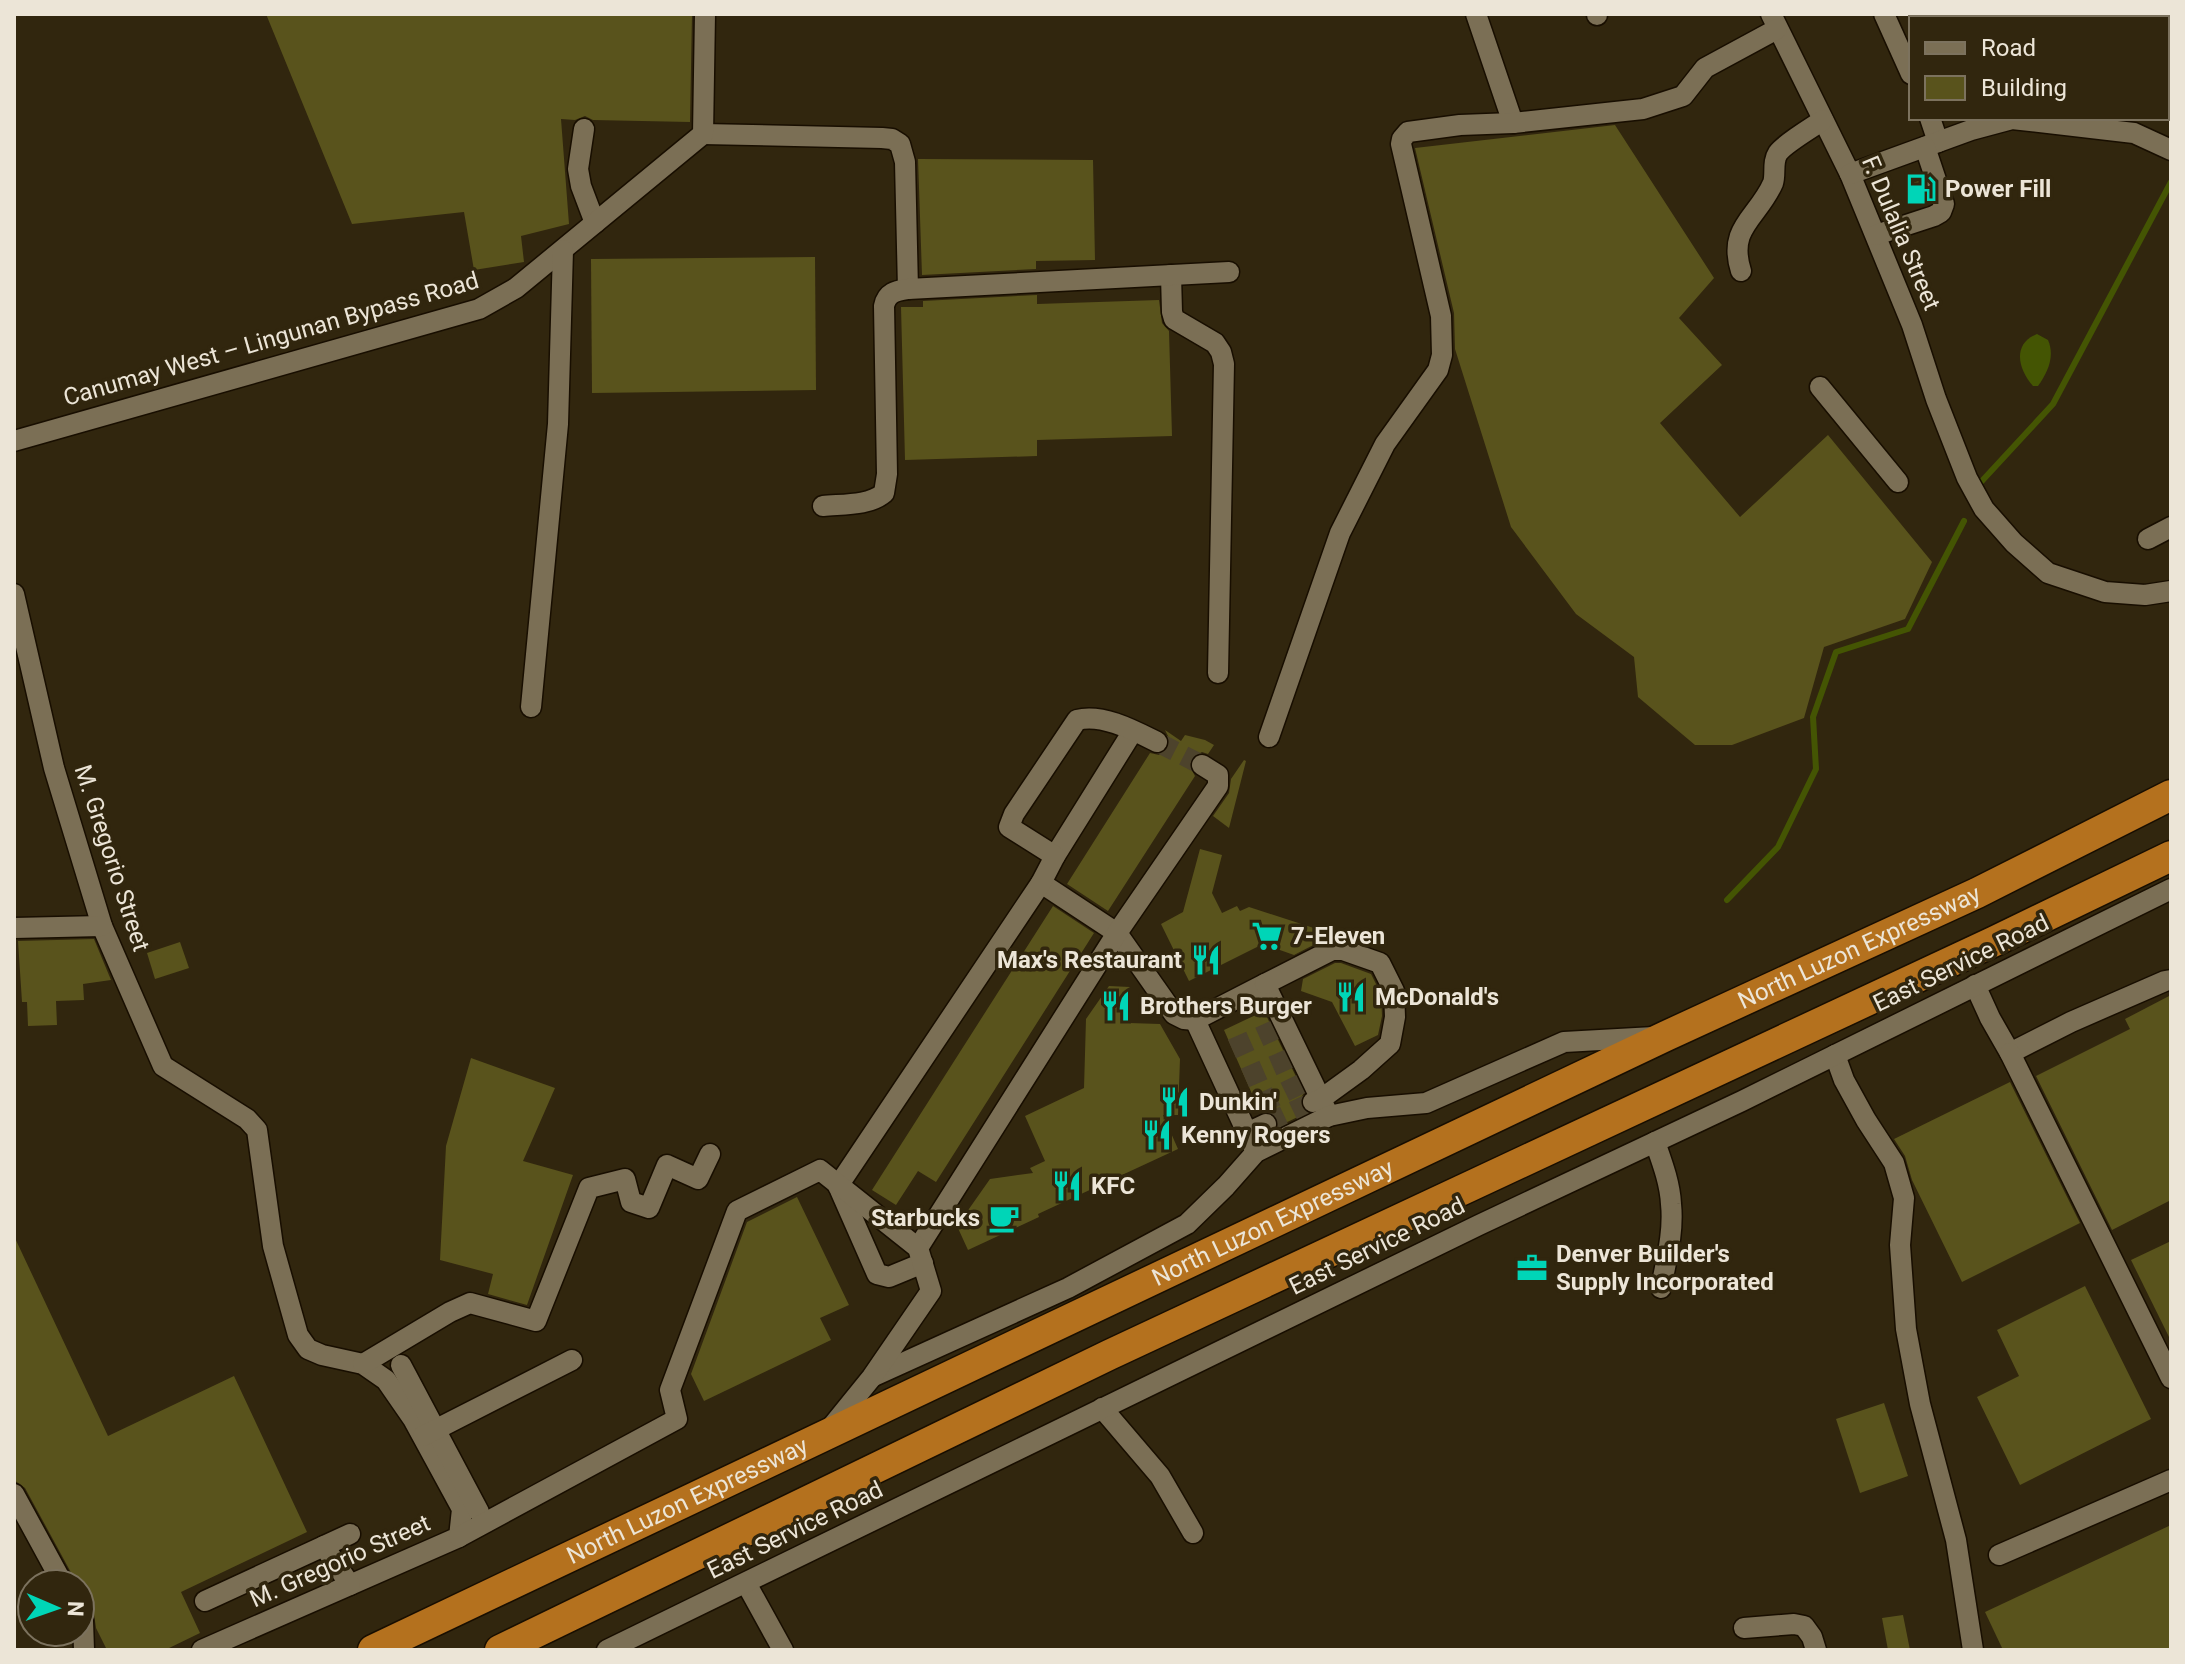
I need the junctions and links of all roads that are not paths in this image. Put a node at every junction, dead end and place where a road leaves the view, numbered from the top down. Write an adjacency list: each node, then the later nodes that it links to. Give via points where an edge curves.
1 (705, 14): 12 (street)
2 (1476, 14): 10 (street)
3 (1884, 14): 5 (street)
4 (1774, 21): 6 (street, F. Dulalia Street); 10 (street, via 1705,68 1683,96 1643,109)
5 (1909, 70)
6 (1823, 120): 15 (street, F. Dulalia Street); 19 (street, via 1779,152 1774,181 1739,235 1736,255)
7 (1930, 120): 13 (street)
8 (2008, 120): 13 (street)
9 (2021, 120): 14 (street, via 2134,133)
10 (1513, 123): 34 (street, via 1408,132 1402,139 1441,316 1442,355 1438,370 1385,444 1340,533)
11 (584, 129): 16 (street, via 578,169)
12 (703, 134): 16 (street, Canumay West – Lingunan Bypass Road); 22 (street, via 882,138 900,144 905,162)
13 (1932, 145): 15 (street); 17 (street, via 1944,204 1941,212)
14 (2171, 150)
15 (1850, 174): 17 (street, F. Dulalia Street)
16 (595, 223): 18 (street, Canumay West – Lingunan Bypass Road)
17 (1876, 235): 29 (street, F. Dulalia Street, via 1967,478 1984,509 2048,573 2105,592)
18 (563, 250): 24 (street, Canumay West – Lingunan Bypass Road, via 516,288 479,309); 32 (street, via 558,424)
19 (1741, 271)
20 (1229, 272): 21 (street)
21 (1171, 275): 22 (street); 31 (street, via 1174,319 1215,343 1224,364)
22 (908, 289): 26 (street, via 890,294 884,306 884,493 869,501)
23 (1820, 387): 25 (street)
24 (14, 441)
25 (1898, 482)
26 (823, 506)
27 (2171, 527): 28 (street)
28 (2148, 539)
29 (2171, 591)
30 (14, 595): 42 (street, M. Gregorio Street, via 54,768)
31 (1218, 673)
32 (531, 707)
33 (1133, 731): 35 (street); 38 (street); 38 (street, via 1078,719 1014,814 1009,827)
34 (1269, 737)
35 (1157, 742)
36 (1202, 765): 44 (street, via 1218,775 1218,786)
37 (2171, 795): 49 (highway, North Luzon Expressway, via 1977,893)
38 (1055, 856): 40 (street)
39 (2171, 856): 86 (highway, via 1109,1355)
40 (1041, 883): 44 (street); 60 (street)
41 (2171, 889): 47 (street, East Service Road)
42 (102, 926): 43 (street); 64 (street, M. Gregorio Street, via 163,1066 257,1130 273,1246 298,1335 308,1349)
43 (14, 928)
44 (1117, 933): 48 (street, via 1174,1014); 61 (street)
45 (2171, 980): 51 (street)
46 (1265, 984): 48 (street); 56 (street); 56 (street, via 1332,950 1380,963 1388,977 1395,1017 1390,1044)
47 (1975, 985): 51 (street); 52 (street, East Service Road)
48 (1195, 1020): 53 (street)
49 (1666, 1036): 56 (street, via 1564,1042 1426,1103); 70 (highway, North Luzon Expressway)
50 (1232, 1049): 53 (street)
51 (2010, 1053): 67 (street)
52 (1835, 1055): 57 (street, East Service Road); 90 (street, via 1844,1080 1894,1163 1904,1198 1900,1245 1906,1329 1956,1540)
53 (1213, 1058): 55 (street)
54 (1245, 1078): 55 (street)
55 (1225, 1084): 58 (street, via 1252,1119)
56 (1321, 1106): 58 (street)
57 (1655, 1142): 62 (street, via 1672,1205); 68 (street, East Service Road)
58 (1256, 1152): 66 (street, via 1187,1224 1068,1288)
59 (710, 1154): 64 (street, via 698,1179 667,1165 649,1208 631,1202 625,1179 589,1188 536,1321 472,1303)
60 (838, 1186): 61 (street); 61 (street, via 877,1274 889,1277); 76 (street, via 820,1170 737,1211 670,1390 677,1419)
61 (920, 1255): 66 (street, via 931,1291)
62 (1661, 1288)
63 (572, 1360): 69 (street)
64 (363, 1364): 69 (street, M. Gregorio Street, via 386,1380 413,1419)
65 (401, 1365): 69 (street)
66 (872, 1377): 70 (street)
67 (2171, 1378)
68 (1102, 1408): 74 (street, via 1160,1476); 80 (street, East Service Road)
69 (430, 1433): 73 (street); 76 (street, M. Gregorio Street, via 462,1509)
70 (824, 1436): 85 (highway, North Luzon Expressway)
71 (2171, 1480): 78 (street)
72 (14, 1494): 79 (street)
73 (479, 1512)
74 (1193, 1533)
75 (350, 1534): 77 (street)
76 (459, 1537): 81 (street, M. Gregorio Street)
77 (324, 1546): 81 (street); 82 (street)
78 (1999, 1555)
79 (54, 1568)
80 (746, 1583): 87 (street, East Service Road); 88 (street)
81 (350, 1585): 84 (street, M. Gregorio Street)
82 (205, 1601)
83 (1744, 1628): 89 (street, via 1804,1626)
84 (202, 1650)
85 (373, 1650)
86 (500, 1650)
87 (607, 1650)
88 (783, 1650)
89 (1816, 1650)
90 (1973, 1650)

